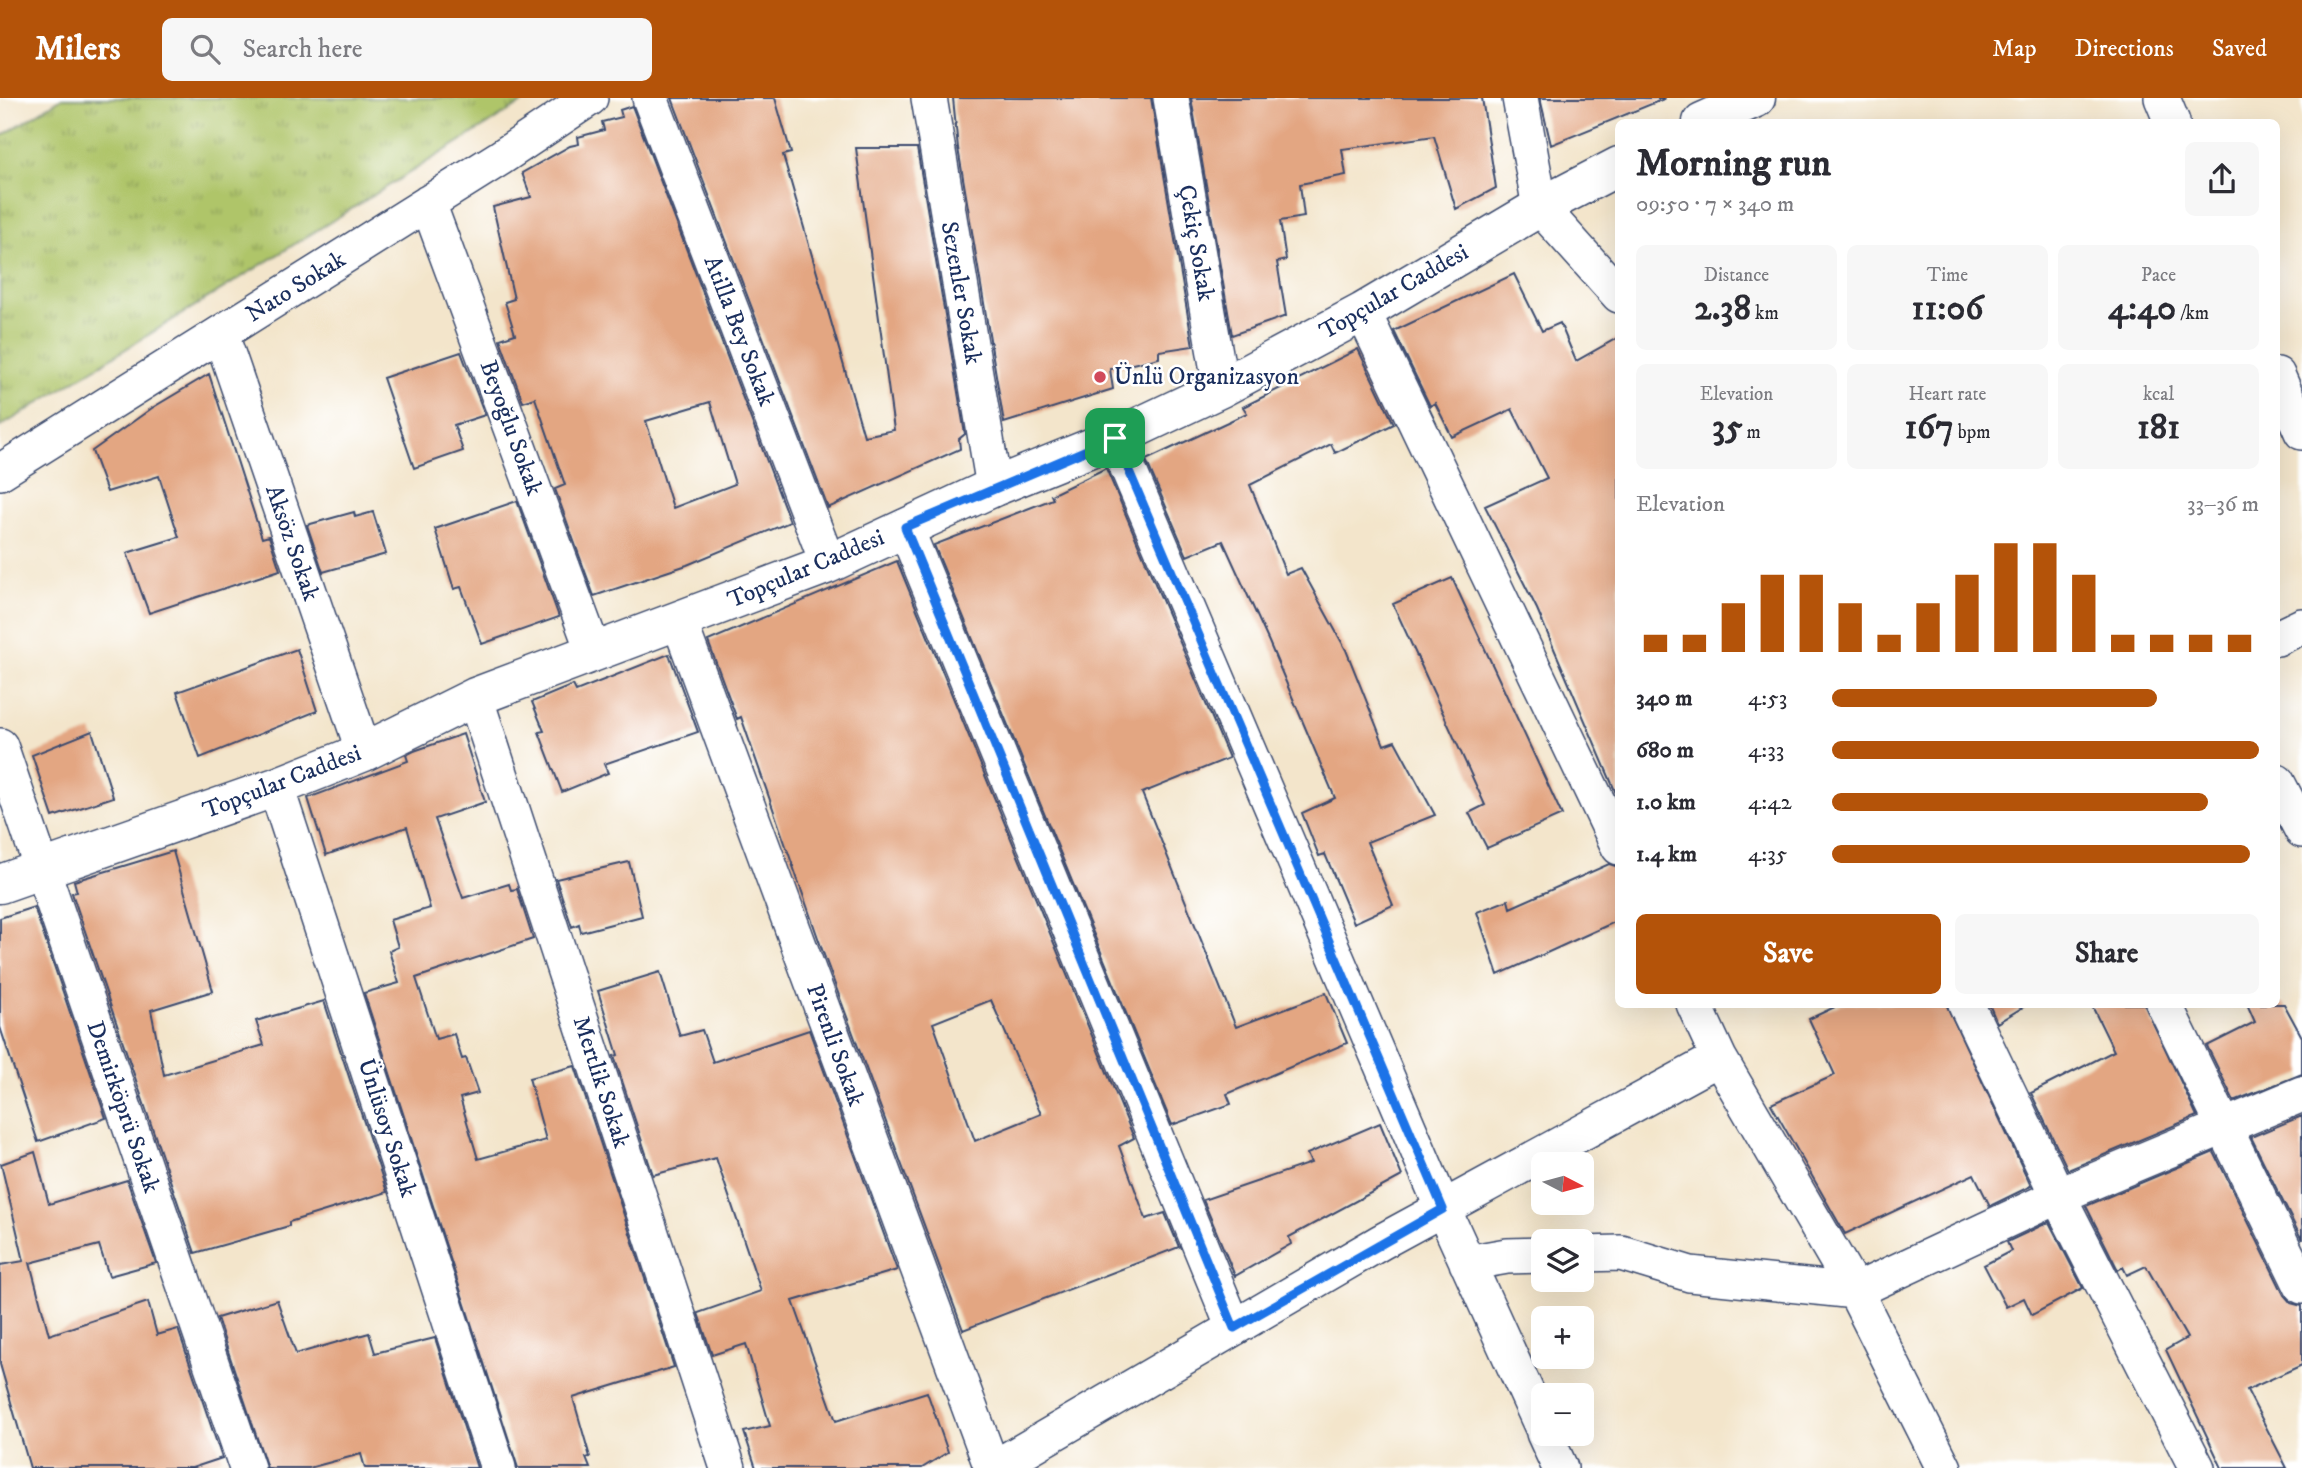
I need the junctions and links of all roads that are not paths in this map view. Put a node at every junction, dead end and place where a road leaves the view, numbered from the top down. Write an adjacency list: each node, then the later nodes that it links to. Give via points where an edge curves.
1 (590, 98): 9 (street, Nato Sokak)
2 (650, 98): 21 (street, Atilla Bey Sokak)
3 (929, 98): 19 (street, Sezenler Sokak)
4 (1171, 98): 15 (street, Çekiç Sokak)
5 (1520, 98): 10 (street)
6 (2162, 98): 7 (street)
7 (2171, 119)
8 (1615, 168): 10 (street, Topçular Caddesi)
9 (428, 203): 13 (street, Nato Sokak); 25 (street, Beyoğlu Sokak)
10 (1540, 207): 11 (street); 12 (street, Topçular Caddesi)
11 (1615, 291)
12 (1363, 312): 15 (street, Topçular Caddesi); 32 (street)
13 (221, 335): 18 (street, Nato Sokak); 28 (street, Aksöz Sokak)
14 (2280, 386): 16 (street)
15 (1221, 388): 17 (street, Topçular Caddesi)
16 (2291, 426)
17 (1115, 438): 19 (street, Topçular Caddesi); 42 (street)
18 (0, 472)
19 (994, 487): 20 (street, Topçular Caddesi)
20 (905, 527): 21 (street, Topçular Caddesi); 48 (street)
21 (828, 564): 22 (street, Topçular Caddesi)
22 (679, 621): 25 (street, Topçular Caddesi); 54 (street, Pirenli Sokak)
23 (2302, 626): 24 (street)
24 (2280, 637)
25 (594, 653): 26 (street, Topçular Caddesi)
26 (475, 697): 28 (street, Topçular Caddesi); 53 (street, Mertlik Sokak)
27 (0, 747): 33 (street, Demirköprü Sokak)
28 (364, 752): 29 (street, Topçular Caddesi)
29 (276, 787): 33 (street, Topçular Caddesi); 52 (street, Ünlüsoy Sokak)
30 (2280, 788): 31 (street)
31 (2302, 830)
32 (1615, 839)
33 (42, 868): 34 (street, Topçular Caddesi); 51 (street, Demirköprü Sokak)
34 (0, 884)
35 (1696, 1008): 38 (street)
36 (1968, 1008): 41 (street)
37 (2166, 1008): 40 (street)
38 (1719, 1058): 42 (street); 47 (street)
39 (2302, 1094): 40 (street)
40 (2223, 1129): 41 (street); 46 (street)
41 (2058, 1196): 47 (street); 57 (street)
42 (1443, 1209): 45 (street); 48 (street)
43 (1594, 1254): 47 (street, via 1621,1253 1690,1274)
44 (1531, 1255): 45 (street)
45 (1467, 1263): 49 (street)
46 (2302, 1286)
47 (1855, 1291): 56 (street)
48 (1234, 1328): 54 (street)
49 (1531, 1403)
50 (1550, 1446): 55 (street)
51 (247, 1468)
52 (498, 1468)
53 (728, 1468)
54 (993, 1468)
55 (1560, 1468)
56 (1944, 1468)
57 (2197, 1468)

